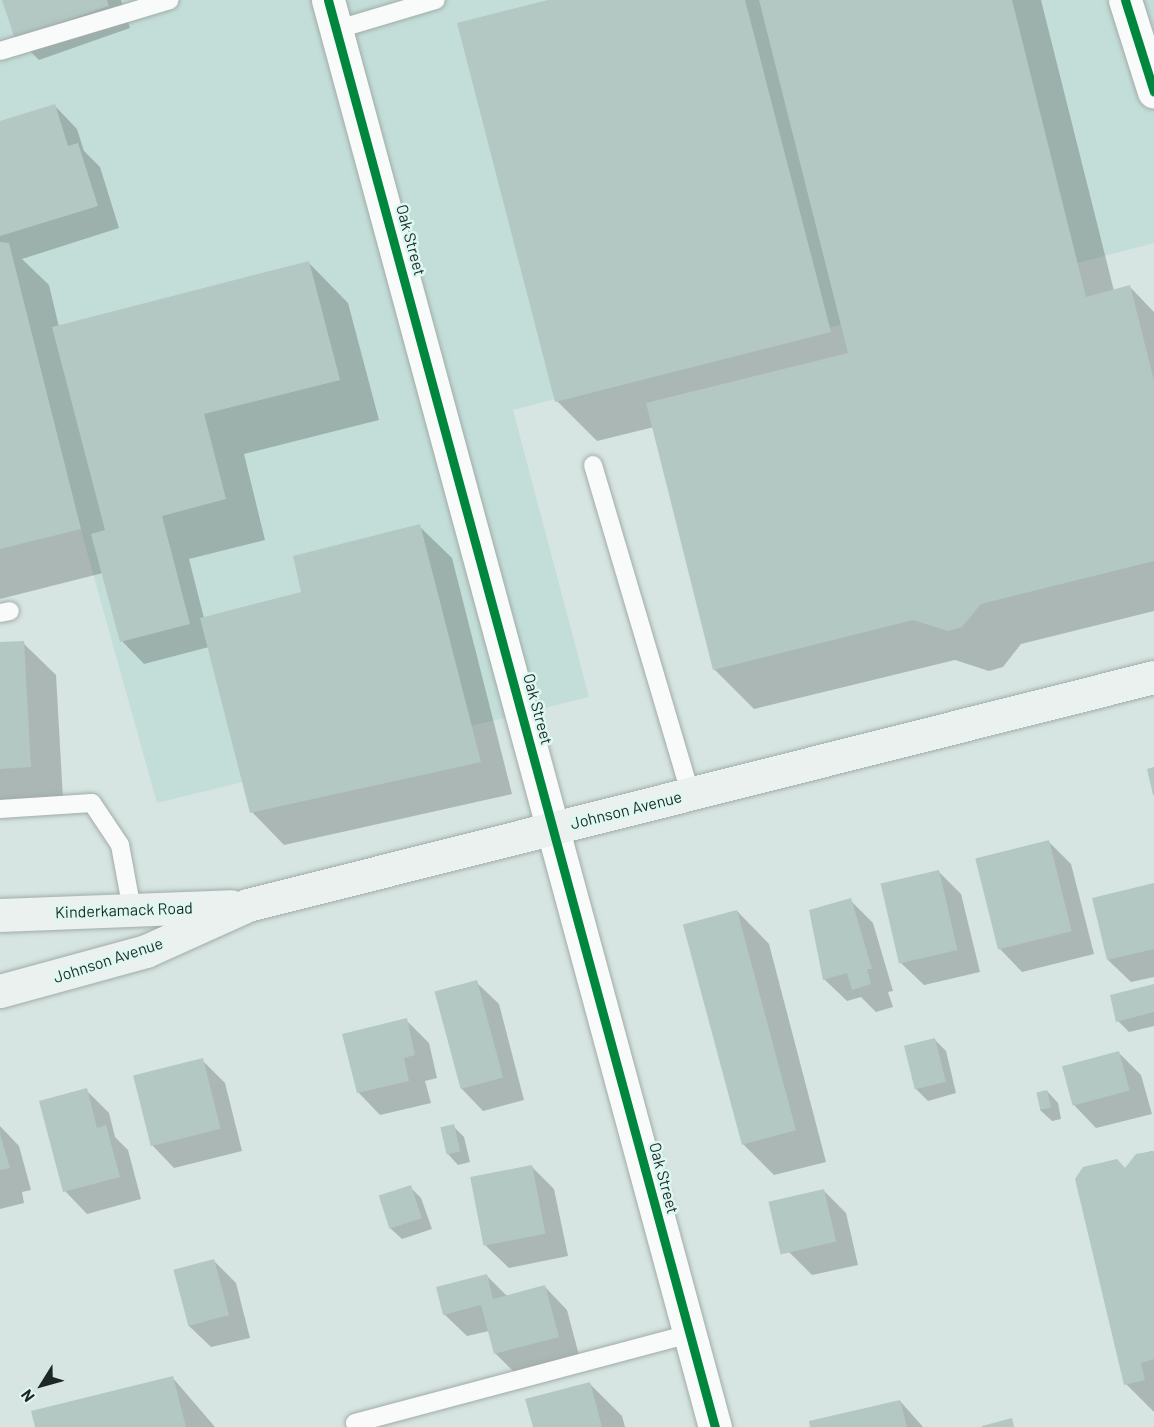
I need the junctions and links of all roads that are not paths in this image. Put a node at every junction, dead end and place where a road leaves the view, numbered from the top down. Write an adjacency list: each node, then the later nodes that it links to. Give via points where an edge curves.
1 (170, 0): 5 (lane)
2 (436, 0): 4 (lane)
3 (1125, 0): 6 (street)
4 (333, 14): 11 (street, Oak Street)
5 (0, 51)
6 (1154, 92)
7 (593, 465): 9 (lane)
8 (1154, 677): 9 (main road, Johnson Avenue)
9 (690, 793): 11 (main road, Johnson Avenue)
10 (0, 809): 13 (lane, via 92,803 120,846)
11 (554, 828): 12 (main road, Johnson Avenue); 16 (street, Oak Street)
12 (248, 905): 13 (main road, Kinderkamack Road); 15 (main road, Johnson Avenue, via 146,951)
13 (132, 910): 14 (main road, Kinderkamack Road)
14 (0, 915)
15 (0, 992)
16 (690, 1334): 17 (lane); 18 (street, Oak Street)
17 (355, 1423)
18 (715, 1427)

